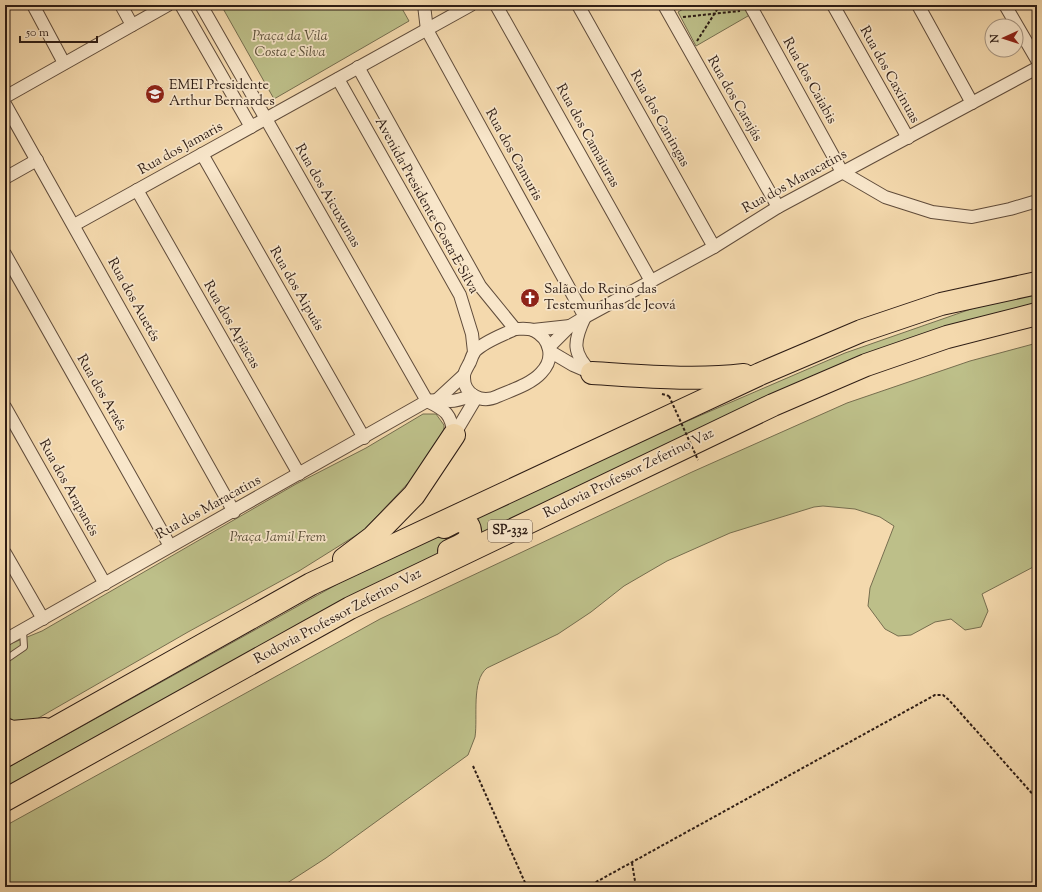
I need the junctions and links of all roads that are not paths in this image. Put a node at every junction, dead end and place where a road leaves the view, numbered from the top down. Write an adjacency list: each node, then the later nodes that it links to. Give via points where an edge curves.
1 (32, 5): 18 (street)
2 (121, 5): 15 (street)
3 (168, 5): 15 (street)
4 (181, 5): 26 (street)
5 (201, 5): 25 (street, Rua dos Aicuxunas)
6 (424, 5): 16 (street, Rua dos Camuris)
7 (470, 5): 16 (street, Rua dos Jamaris)
8 (496, 5): 38 (street, Rua dos Camaiuras)
9 (578, 5): 36 (street, Rua dos Caningas)
10 (664, 5): 34 (street, Rua dos Carajás)
11 (833, 5): 27 (street, Rua dos Caxinuas)
12 (918, 5): 24 (street)
13 (1005, 5): 17 (street)
14 (751, 7): 30 (street, Rua dos Caiabis)
15 (132, 25): 18 (street)
16 (427, 30): 19 (street, Rua dos Jamaris); 43 (street, Rua dos Camuris)
17 (1037, 60)
18 (64, 63): 22 (street)
19 (358, 67): 21 (street, Rua dos Jamaris); 40 (street, Avenida Presidente Costa E Silva)
20 (1037, 68): 24 (street, Rua dos Maracatins)
21 (338, 79): 25 (street, Rua dos Jamaris); 41 (street, Avenida Presidente Costa E Silva)
22 (5, 97)
23 (5, 104): 29 (street, Rua dos Auetés)
24 (972, 104): 27 (street, Rua dos Maracatins)
25 (265, 119): 26 (street, Rua dos Jamaris); 53 (street, Rua dos Aicuxunas)
26 (251, 127): 28 (street, Rua dos Jamaris)
27 (908, 138): 30 (street, Rua dos Maracatins)
28 (202, 154): 32 (street, Rua dos Jamaris); 56 (street, Rua dos Aipuás)
29 (37, 160): 31 (street); 35 (street, Rua dos Auetés)
30 (842, 172): 33 (street, via 884,197 932,212 972,217); 34 (street, Rua dos Maracatins)
31 (5, 178)
32 (137, 190): 35 (street, Rua dos Jamaris); 57 (street, Rua dos Apiacas)
33 (1037, 200)
34 (778, 207): 36 (street, Rua dos Maracatins)
35 (74, 225): 58 (street, Rua dos Auetés)
36 (714, 247): 38 (street, Rua dos Maracatins)
37 (5, 254): 59 (street, Rua dos Araés)
38 (651, 281): 43 (street, Rua dos Maracatins)
39 (1037, 283): 50 (highway, SP-332, via 941,304 861,331)
40 (480, 286): 41 (street); 45 (street, Avenida Presidente Costa E Silva)
41 (460, 296): 48 (street, Avenida Presidente Costa E Silva, via 472,334)
42 (1037, 314): 68 (highway, Rodovia Professor Zeferino Vaz / SP-332, via 947,337 866,365 772,405 350,608)
43 (585, 317): 44 (street, Rua dos Maracatins); 49 (street, via 576,335 576,346 581,362)
44 (570, 326): 46 (street, Rua dos Maracatins); 47 (street, Rua dos Maracatins)
45 (515, 329): 46 (street); 48 (street)
46 (533, 330): 47 (street)
47 (550, 349): 49 (street, via 573,365); 52 (street, via 548,363 541,374 525,384 491,400)
48 (474, 352): 51 (street)
49 (592, 373): 50 (highway, via 720,378)
50 (760, 374): 62 (highway, SP-332)
51 (464, 375): 52 (street, via 467,390); 53 (street, Rua dos Maracatins)
52 (474, 396): 53 (street, via 460,400); 55 (street)
53 (433, 400): 55 (street, via 447,413 452,422); 56 (street, Rua dos Maracatins)
54 (5, 407): 61 (street, Rua dos Arapanés)
55 (454, 435): 62 (highway, via 414,495 373,537)
56 (364, 438): 57 (street, Rua dos Maracatins)
57 (299, 474): 58 (street, Rua dos Maracatins)
58 (234, 512): 59 (street, Rua dos Maracatins)
59 (170, 546): 61 (street, Rua dos Maracatins)
60 (5, 553): 63 (street)
61 (105, 584): 63 (street, Rua dos Maracatins)
62 (311, 584): 67 (highway, SP-332)
63 (43, 619): 64 (street, Rua dos Maracatins)
64 (23, 631): 65 (street, Rua dos Maracatins); 66 (lane, via 24,647)
65 (5, 640)
66 (5, 660)
67 (141, 679): 68 (highway, via 181,665 305,595 416,540 457,521 468,524 470,532 466,542 357,598 199,686); 69 (highway, SP-332)
68 (187, 698): 72 (highway, Rodovia Professor Zeferino Vaz / SP-332)
69 (52, 728): 70 (highway, via 31,732 12,732); 71 (highway, SP-332)
70 (5, 729)
71 (5, 756)
72 (5, 800)

